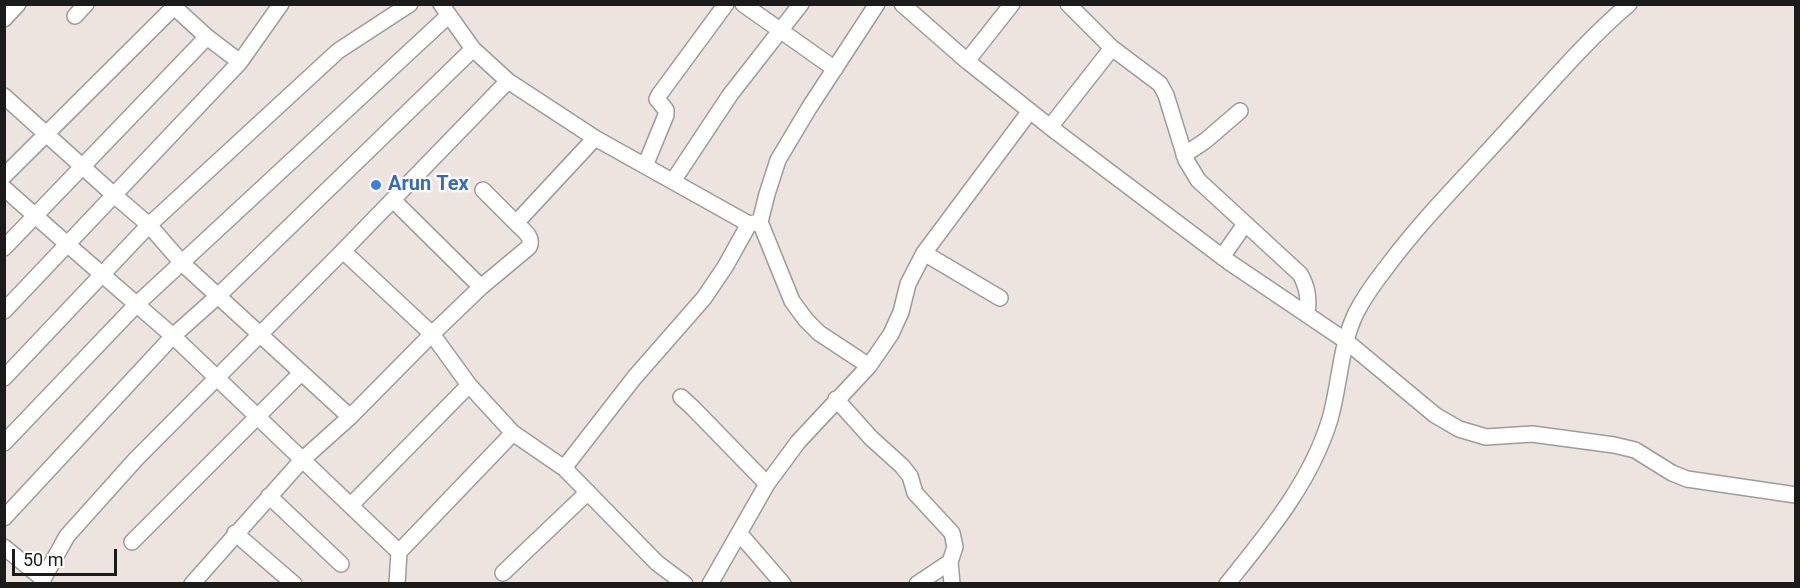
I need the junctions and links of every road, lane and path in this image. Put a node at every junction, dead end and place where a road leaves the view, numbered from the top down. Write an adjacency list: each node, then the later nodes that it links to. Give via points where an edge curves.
1 (18, 4): 14 (street)
2 (281, 4): 20 (street)
3 (410, 4): 42 (street, via 338,51)
4 (726, 4): 30 (street, via 658,95 666,115)
5 (743, 4): 15 (street)
6 (801, 4): 15 (street)
7 (877, 4): 21 (street)
8 (902, 4): 19 (street)
9 (1012, 4): 19 (street)
10 (1068, 4): 17 (street)
11 (1626, 5): 59 (street, via 1404,243 1368,293)
12 (174, 6): 16 (street); 27 (street)
13 (445, 10): 18 (street); 48 (street)
14 (4, 19)
15 (780, 30): 21 (street); 33 (street, via 730,95)
16 (207, 37): 20 (street); 31 (street)
17 (1112, 48): 26 (street); 29 (street, via 1160,84)
18 (473, 49): 22 (street); 51 (street)
19 (967, 61): 24 (street)
20 (240, 62): 36 (street)
21 (835, 69): 40 (street, via 778,160)
22 (508, 81): 28 (street); 37 (street)
23 (6, 100): 27 (street)
24 (1030, 111): 26 (street); 46 (street)
25 (1240, 111): 29 (street)
26 (1050, 128): 47 (street)
27 (45, 133): 31 (street); 32 (street)
28 (595, 138): 30 (street); 39 (street)
29 (1184, 155): 41 (street, via 1198,180)
30 (645, 165): 33 (street)
31 (81, 166): 36 (street); 38 (street)
32 (4, 176)
33 (673, 181): 40 (street)
34 (4, 188): 38 (street)
35 (483, 190): 39 (street)
36 (114, 195): 42 (street); 43 (street)
37 (393, 200): 45 (street); 50 (street)
38 (34, 216): 43 (street); 44 (street)
39 (516, 223): 50 (street, via 530,237 529,248)
40 (755, 223): 60 (street, via 792,301 806,320); 72 (street, via 704,298 634,378)
41 (1245, 224): 47 (street); 55 (street, via 1300,274 1307,286)
42 (149, 225): 48 (street); 49 (street)
43 (67, 244): 49 (street); 54 (street)
44 (4, 248)
45 (343, 251): 56 (street); 57 (street)
46 (924, 253): 52 (street); 60 (street, via 908,284 891,334)
47 (1222, 257): 55 (street)
48 (182, 262): 51 (street); 53 (street)
49 (101, 274): 53 (street); 62 (street)
50 (481, 287): 57 (street)
51 (219, 296): 56 (street); 58 (street)
52 (1000, 298)
53 (137, 304): 58 (street); 70 (street)
54 (4, 311)
55 (1307, 315): 59 (street)
56 (260, 334): 61 (street); 63 (street)
57 (432, 334): 64 (street); 68 (street)
58 (173, 336): 63 (street); 78 (street)
59 (1346, 341): 75 (street, via 1435,415 1459,429 1486,437 1532,435 1614,445 1635,450 1688,479); 96 (street, via 1330,419 1317,451 1271,529)
60 (868, 366): 66 (street)
61 (301, 373): 67 (street); 68 (street)
62 (4, 378)
63 (217, 379): 67 (street); 87 (street, via 136,459 67,536)
64 (469, 385): 69 (street); 77 (street)
65 (681, 398): 73 (street)
66 (836, 399): 73 (street); 84 (street, via 902,466 915,493 952,532 955,547)
67 (257, 417): 71 (street); 81 (street)
68 (350, 417): 71 (street)
69 (513, 433): 72 (street); 83 (street)
70 (4, 443)
71 (302, 460): 76 (street); 77 (street)
72 (564, 468): 74 (street)
73 (767, 484): 80 (street)
74 (588, 492): 86 (street); 91 (street, via 657,563)
75 (1796, 495)
76 (269, 496): 79 (street); 85 (street)
77 (351, 505): 83 (street)
78 (4, 518)
79 (235, 533): 88 (street); 89 (street)
80 (739, 533): 92 (street); 93 (street)
81 (132, 542)
82 (4, 547): 87 (street)
83 (399, 552): 90 (street)
84 (950, 562): 94 (street); 95 (street)
85 (341, 564)
86 (503, 573)
87 (43, 581)
88 (192, 584)
89 (294, 584)
90 (397, 584)
91 (685, 584)
92 (710, 584)
93 (783, 584)
94 (917, 584)
95 (952, 584)
96 (1227, 584)

